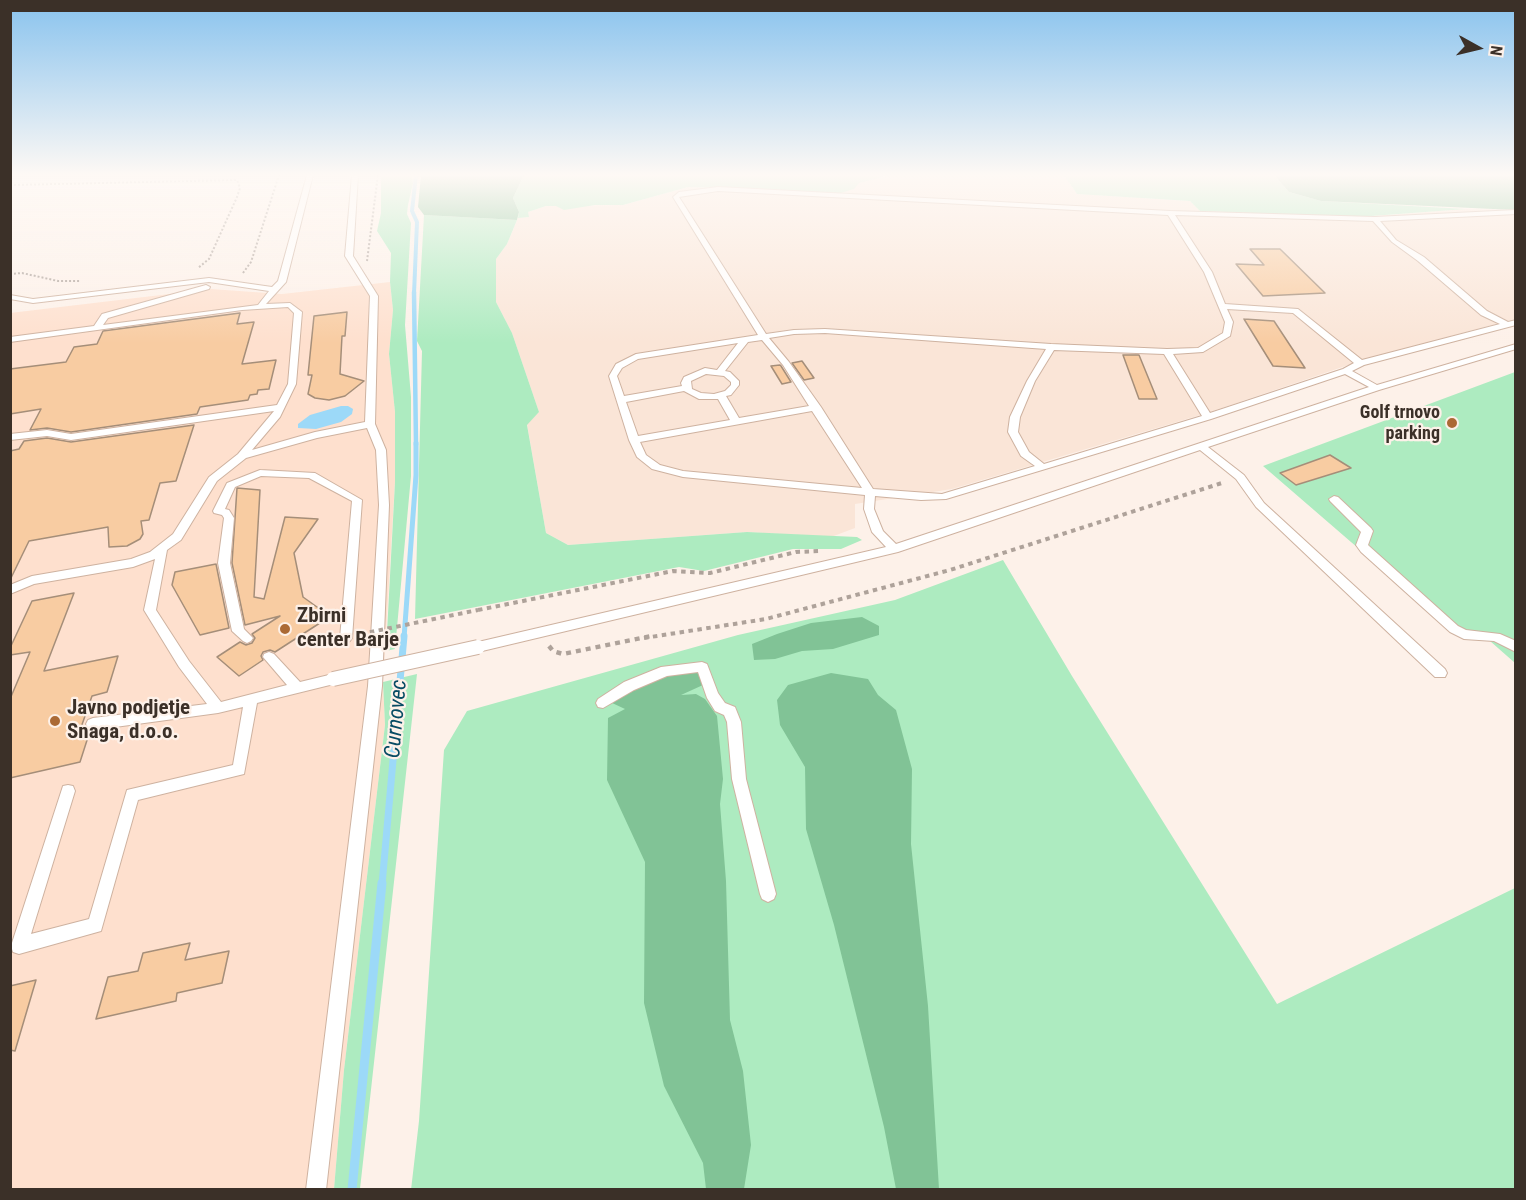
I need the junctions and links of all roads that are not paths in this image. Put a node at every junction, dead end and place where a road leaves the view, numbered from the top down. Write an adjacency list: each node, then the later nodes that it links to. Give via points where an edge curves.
1 (295, 231): 7 (lane, via 282,282)
2 (351, 231): 30 (lane, via 349,256 374,296)
3 (697, 231): 13 (lane)
4 (1182, 231): 9 (lane, via 1208,272)
5 (1385, 231): 11 (lane, via 1484,313)
6 (216, 282): 7 (lane); 8 (lane, via 33,301); 12 (lane, via 105,316)
7 (273, 290): 10 (lane)
8 (10, 297)
9 (1222, 306): 18 (lane, via 1229,322 1227,334 1200,350); 19 (lane, via 1295,311)
10 (260, 307): 12 (lane); 26 (lane, via 290,305 298,312 292,384)
11 (1511, 323): 19 (lane)
12 (97, 328): 15 (lane)
13 (763, 336): 14 (lane); 17 (lane, via 825,332); 27 (lane)
14 (746, 339): 21 (lane); 25 (lane, via 636,357 619,366 613,376)
15 (10, 340)
16 (1515, 346): 23 (lane)
17 (1051, 347): 18 (lane); 35 (lane, via 1031,381 1015,417 1013,432 1025,454)
18 (1167, 352): 28 (lane)
19 (1361, 363): 20 (lane)
20 (1346, 371): 23 (lane); 28 (lane)
21 (720, 372): 22 (lane, via 705,371 691,376); 24 (lane, via 735,381 733,389)
22 (686, 388): 24 (lane, via 699,396); 25 (lane)
23 (1376, 388): 33 (lane)
24 (721, 396): 29 (lane)
25 (620, 400): 32 (lane)
26 (280, 407): 31 (lane, via 71,437 48,433); 34 (lane)
27 (816, 407): 29 (lane); 36 (lane)
28 (1208, 417): 35 (lane)
29 (736, 422): 32 (lane)
30 (370, 424): 34 (lane, via 305,437); 54 (lane, via 381,450 384,482 375,686)
31 (10, 437)
32 (634, 440): 36 (lane, via 642,457 656,467 683,474)
33 (1203, 448): 38 (lane); 45 (lane, via 1240,477 1260,505)
34 (242, 456): 39 (lane, via 213,479 177,537)
35 (1043, 468): 36 (lane, via 942,497)
36 (870, 492): 38 (lane, via 869,509 878,532)
37 (1334, 498): 43 (lane, via 1367,531 1362,545 1365,549 1454,628 1464,634 1496,637)
38 (894, 549): 46 (lane, bridge)
39 (162, 551): 40 (lane, via 133,562 32,580); 49 (lane, via 150,610)
40 (10, 590)
41 (246, 638): 42 (lane, via 238,631 224,563 229,518 218,511 231,485 260,473 311,475 357,500)
42 (346, 638)
43 (1514, 648)
44 (269, 657): 46 (lane)
45 (1440, 674)
46 (297, 688): 47 (lane)
47 (251, 702): 49 (lane); 53 (lane, via 239,770 132,795 95,925)
48 (603, 703): 52 (lane, via 629,686 666,671 702,667 712,694 720,707 730,711 734,722 739,779)
49 (218, 708): 50 (lane)
50 (93, 724)
51 (68, 790): 53 (lane)
52 (768, 894)
53 (15, 948)
54 (316, 1190)

